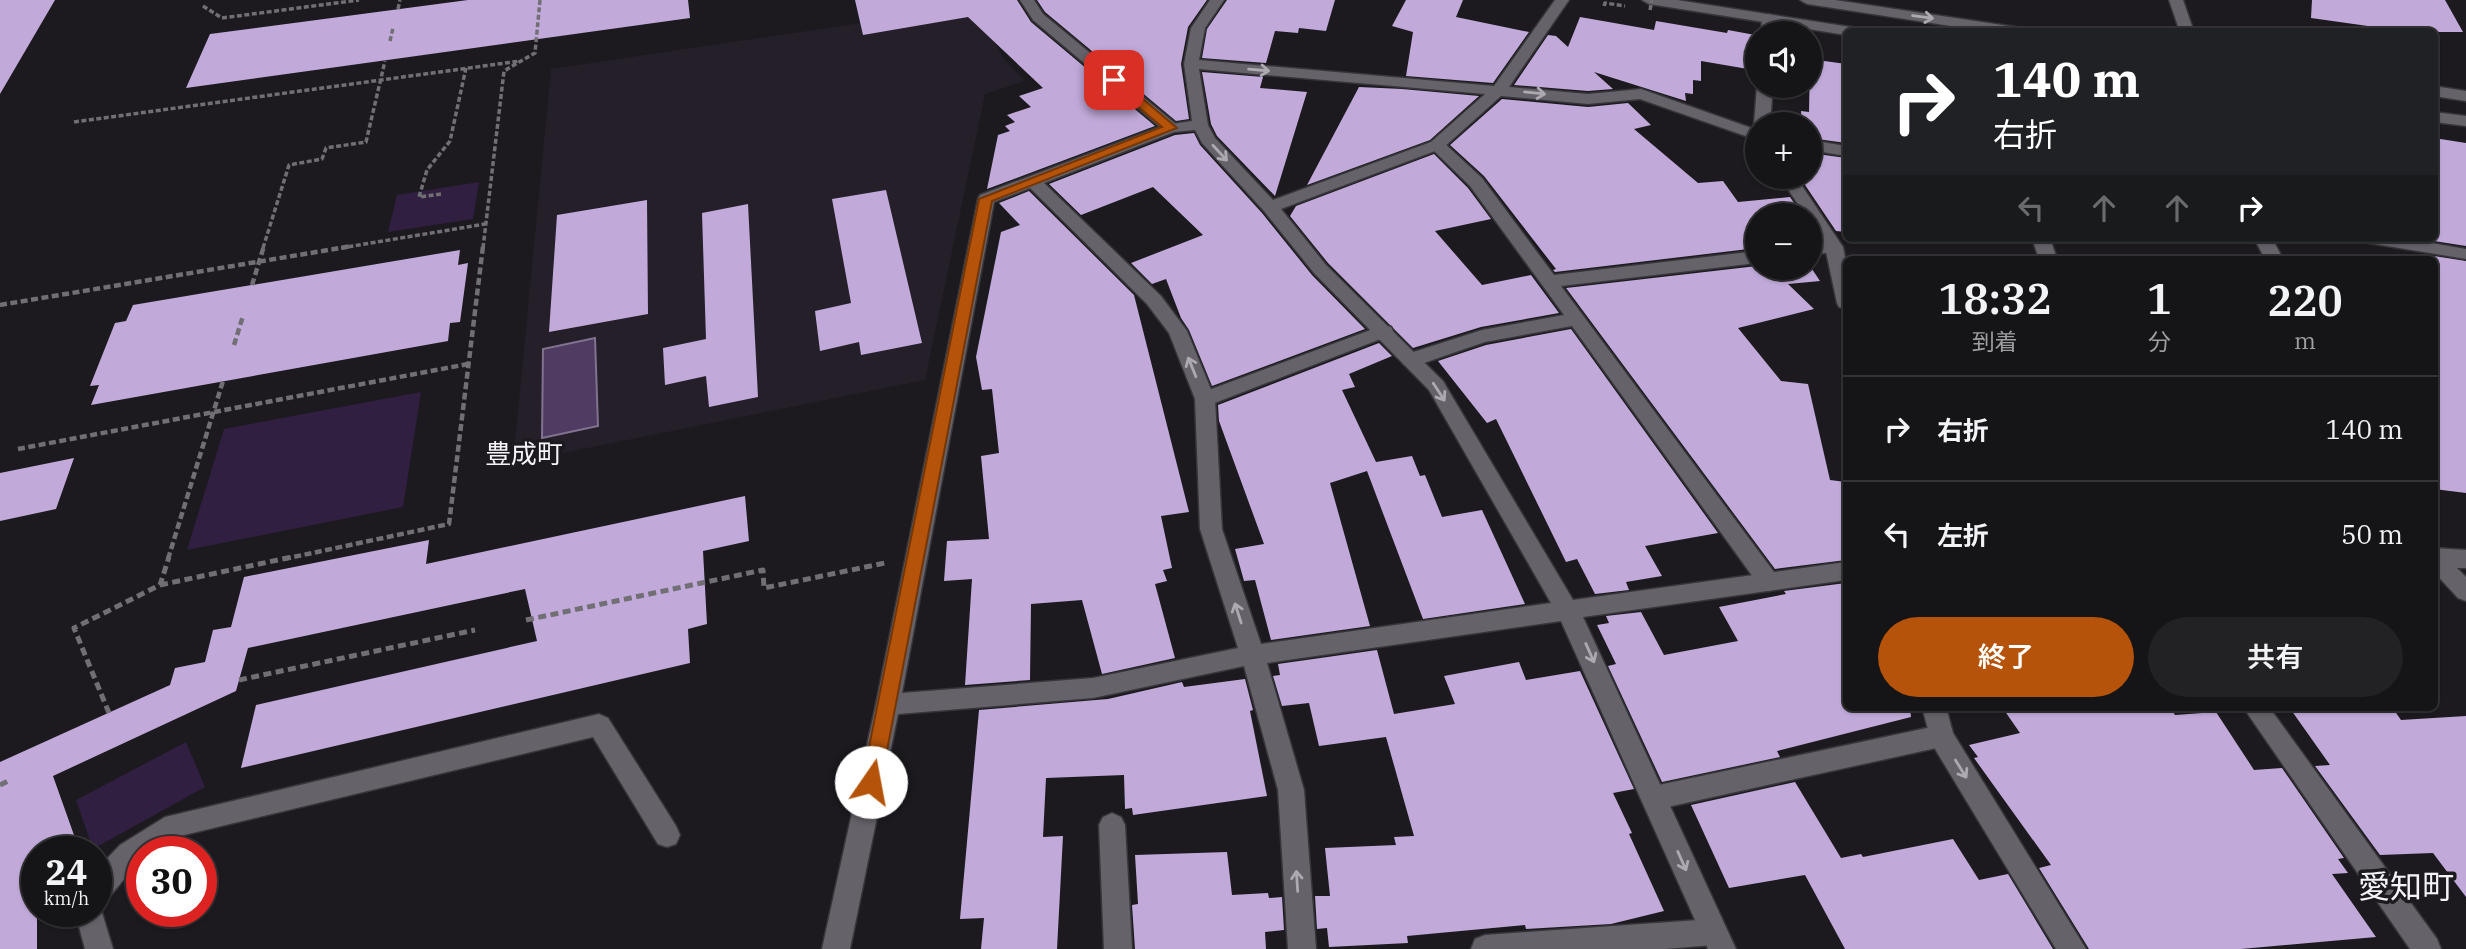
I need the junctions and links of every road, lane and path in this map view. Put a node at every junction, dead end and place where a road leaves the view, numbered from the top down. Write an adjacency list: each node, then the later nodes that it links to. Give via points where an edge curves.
1 (359, 0): 10 (path, via 222,18)
2 (400, 0): 11 (path)
3 (540, 0): 19 (path, via 535,53)
4 (1027, 0): 31 (street, via 1038,17)
5 (1216, 0): 21 (street, via 1198,28)
6 (1562, 0): 24 (street)
7 (1807, 0): 14 (street, one-way to 14)
8 (2176, 0): 15 (street)
9 (1650, 3): 12 (street)
10 (203, 6)
11 (398, 9)
12 (1745, 21)
13 (393, 28): 18 (path)
14 (1995, 28)
15 (2186, 28)
16 (1822, 30): 17 (street)
17 (1843, 31)
18 (390, 41)
19 (523, 60): 22 (path); 40 (path, via 504,71)
20 (385, 61): 23 (path)
21 (1191, 64): 24 (street, one-way to 24); 30 (street)
22 (466, 68): 23 (path); 38 (path, via 450,141 427,170 419,197)
23 (380, 80): 29 (path); 46 (path, via 366,142 326,148 322,159 289,164)
24 (1500, 89): 32 (street, one-way to 32, via 1588,99 1641,94); 33 (street)
25 (2438, 92): 26 (street)
26 (2466, 96)
27 (2438, 118): 28 (street)
28 (2466, 121)
29 (74, 122)
30 (1200, 125): 31 (street); 39 (street, one-way to 39, via 1208,140)
31 (1171, 128): 36 (street)
32 (1745, 131)
33 (1437, 145): 39 (street); 47 (street, via 1476,182)
34 (1822, 147): 35 (street)
35 (1843, 150)
36 (1033, 181): 58 (street, one-way to 36, via 1178,331 1154,300); 61 (street, via 986,199)
37 (1796, 189): 42 (street)
38 (441, 194)
39 (1270, 206): 53 (street, via 1320,269)
40 (485, 224): 46 (path); 56 (path)
41 (2393, 242): 44 (street)
42 (1834, 247): 43 (street); 49 (street)
43 (1822, 248)
44 (2466, 254)
45 (1745, 258): 47 (street)
46 (259, 261): 48 (path); 50 (path)
47 (1551, 281): 52 (street)
48 (252, 285)
49 (1843, 289)
50 (0, 304)
51 (243, 316): 54 (path)
52 (1578, 318): 55 (street, via 1482,336); 66 (street)
53 (1384, 331): 55 (street); 58 (street)
54 (234, 345)
55 (1411, 360): 69 (street, one-way to 69, via 1436,386)
56 (468, 365): 59 (path); 67 (path, via 449,524)
57 (223, 381): 59 (path)
58 (1205, 400): 72 (street, one-way to 58, via 1211,529)
59 (214, 412): 60 (path); 67 (path)
60 (18, 449)
61 (916, 556): 70 (path, via 764,588 763,570); 74 (street)
62 (2438, 558): 63 (street)
63 (2466, 559)
64 (2438, 561): 68 (street)
65 (1843, 571): 66 (street)
66 (1769, 582): 69 (street)
67 (160, 586): 77 (path, via 74,628)
68 (2466, 592)
69 (1568, 609): 72 (street); 81 (street, one-way to 81)
70 (526, 620)
71 (475, 630): 73 (path)
72 (1252, 655): 74 (street, via 1093,688); 90 (street, one-way to 72, via 1291,790)
73 (239, 680)
74 (888, 704): 88 (street)
75 (1935, 711): 78 (street)
76 (2258, 711): 93 (street)
77 (109, 713)
78 (1941, 736): 81 (street); 92 (street, one-way to 92)
79 (8, 781): 80 (path)
80 (0, 785)
81 (1654, 798): 86 (street, one-way to 86)
82 (1112, 825): 89 (street)
83 (667, 835): 84 (street, via 599,725 174,825 135,848)
84 (112, 869)
85 (93, 927): 87 (street)
86 (1718, 941): 91 (street)
87 (99, 949)
88 (836, 949)
89 (1118, 949)
90 (1302, 949)
91 (1485, 949)
92 (2072, 949)
93 (2427, 949)

